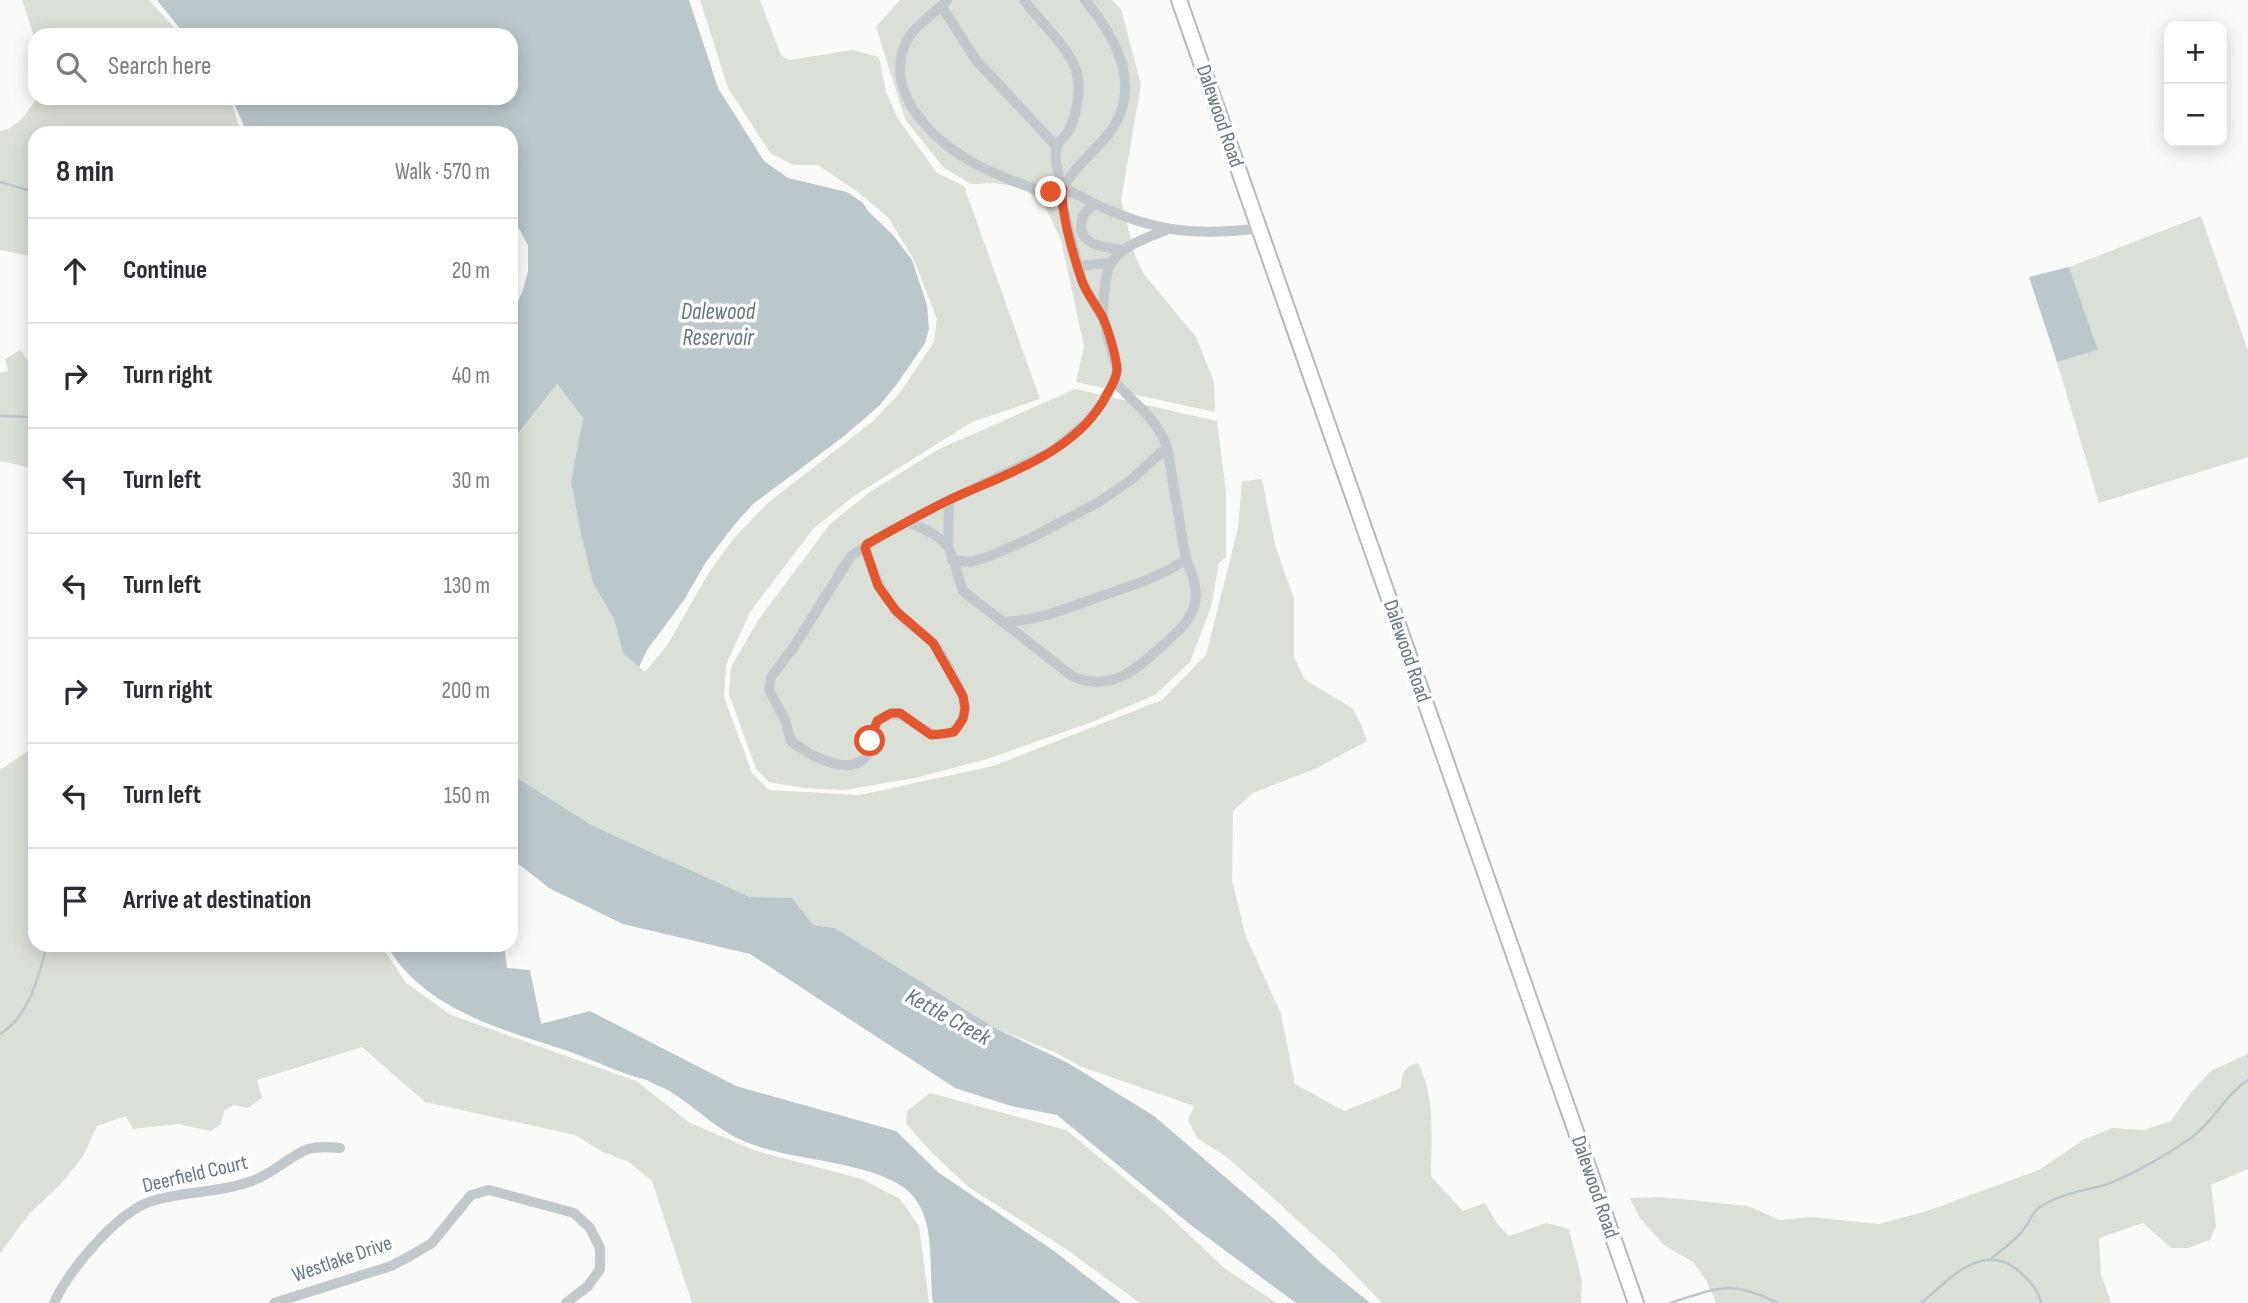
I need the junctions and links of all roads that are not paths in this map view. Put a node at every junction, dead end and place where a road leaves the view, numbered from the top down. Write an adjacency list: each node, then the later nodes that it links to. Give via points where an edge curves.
1 (1024, 0): 5 (street, via 1076,69 1076,106 1070,130)
2 (1084, 0): 6 (street, via 1120,57 1126,97 1108,135)
3 (1179, 0): 8 (main road, Dalewood Road)
4 (944, 3): 5 (street, via 976,60); 6 (street, via 910,36 901,56 899,74 914,112 957,153 986,170 1051,192)
5 (1057, 147): 6 (street, via 1057,172)
6 (1063, 189): 7 (street); 12 (street, via 1061,198)
7 (1095, 204): 9 (street); 10 (street, via 1081,217 1080,230 1086,240)
8 (1259, 228): 9 (street, via 1223,233); 27 (main road, Dalewood Road)
9 (1167, 230): 10 (street)
10 (1123, 250): 11 (street)
11 (1110, 263): 12 (street); 13 (street)
12 (1078, 266): 13 (street)
13 (1103, 319): 14 (street, via 1117,371)
14 (1114, 381): 15 (street, via 1152,419); 16 (street, via 1088,421 1052,451)
15 (1167, 447): 20 (street, via 1099,502 1031,538 988,557); 21 (street)
16 (949, 500): 17 (street); 18 (street)
17 (909, 522): 18 (street); 19 (street)
18 (948, 547): 20 (street)
19 (865, 548): 19 (street, via 851,556 771,677 769,690 791,741 842,766 868,755 873,728 891,713 900,713 931,735 954,732 965,708 963,696 933,643 896,611 878,586)
20 (952, 560): 22 (street, via 963,591)
21 (1186, 560): 22 (street, via 1140,584 1053,613); 22 (street, via 1196,593 1194,607 1184,626 1129,674 1085,682)
22 (1003, 622)
23 (340, 1148): 24 (street, Deerfield Court, via 309,1149 252,1181 151,1202 128,1212 68,1277)
24 (54, 1303)
25 (274, 1303): 26 (street, Westlake Drive, via 391,1266 432,1243 471,1195 489,1190 574,1213 590,1228 600,1248 600,1269 588,1286)
26 (566, 1303)
27 (1636, 1303)

